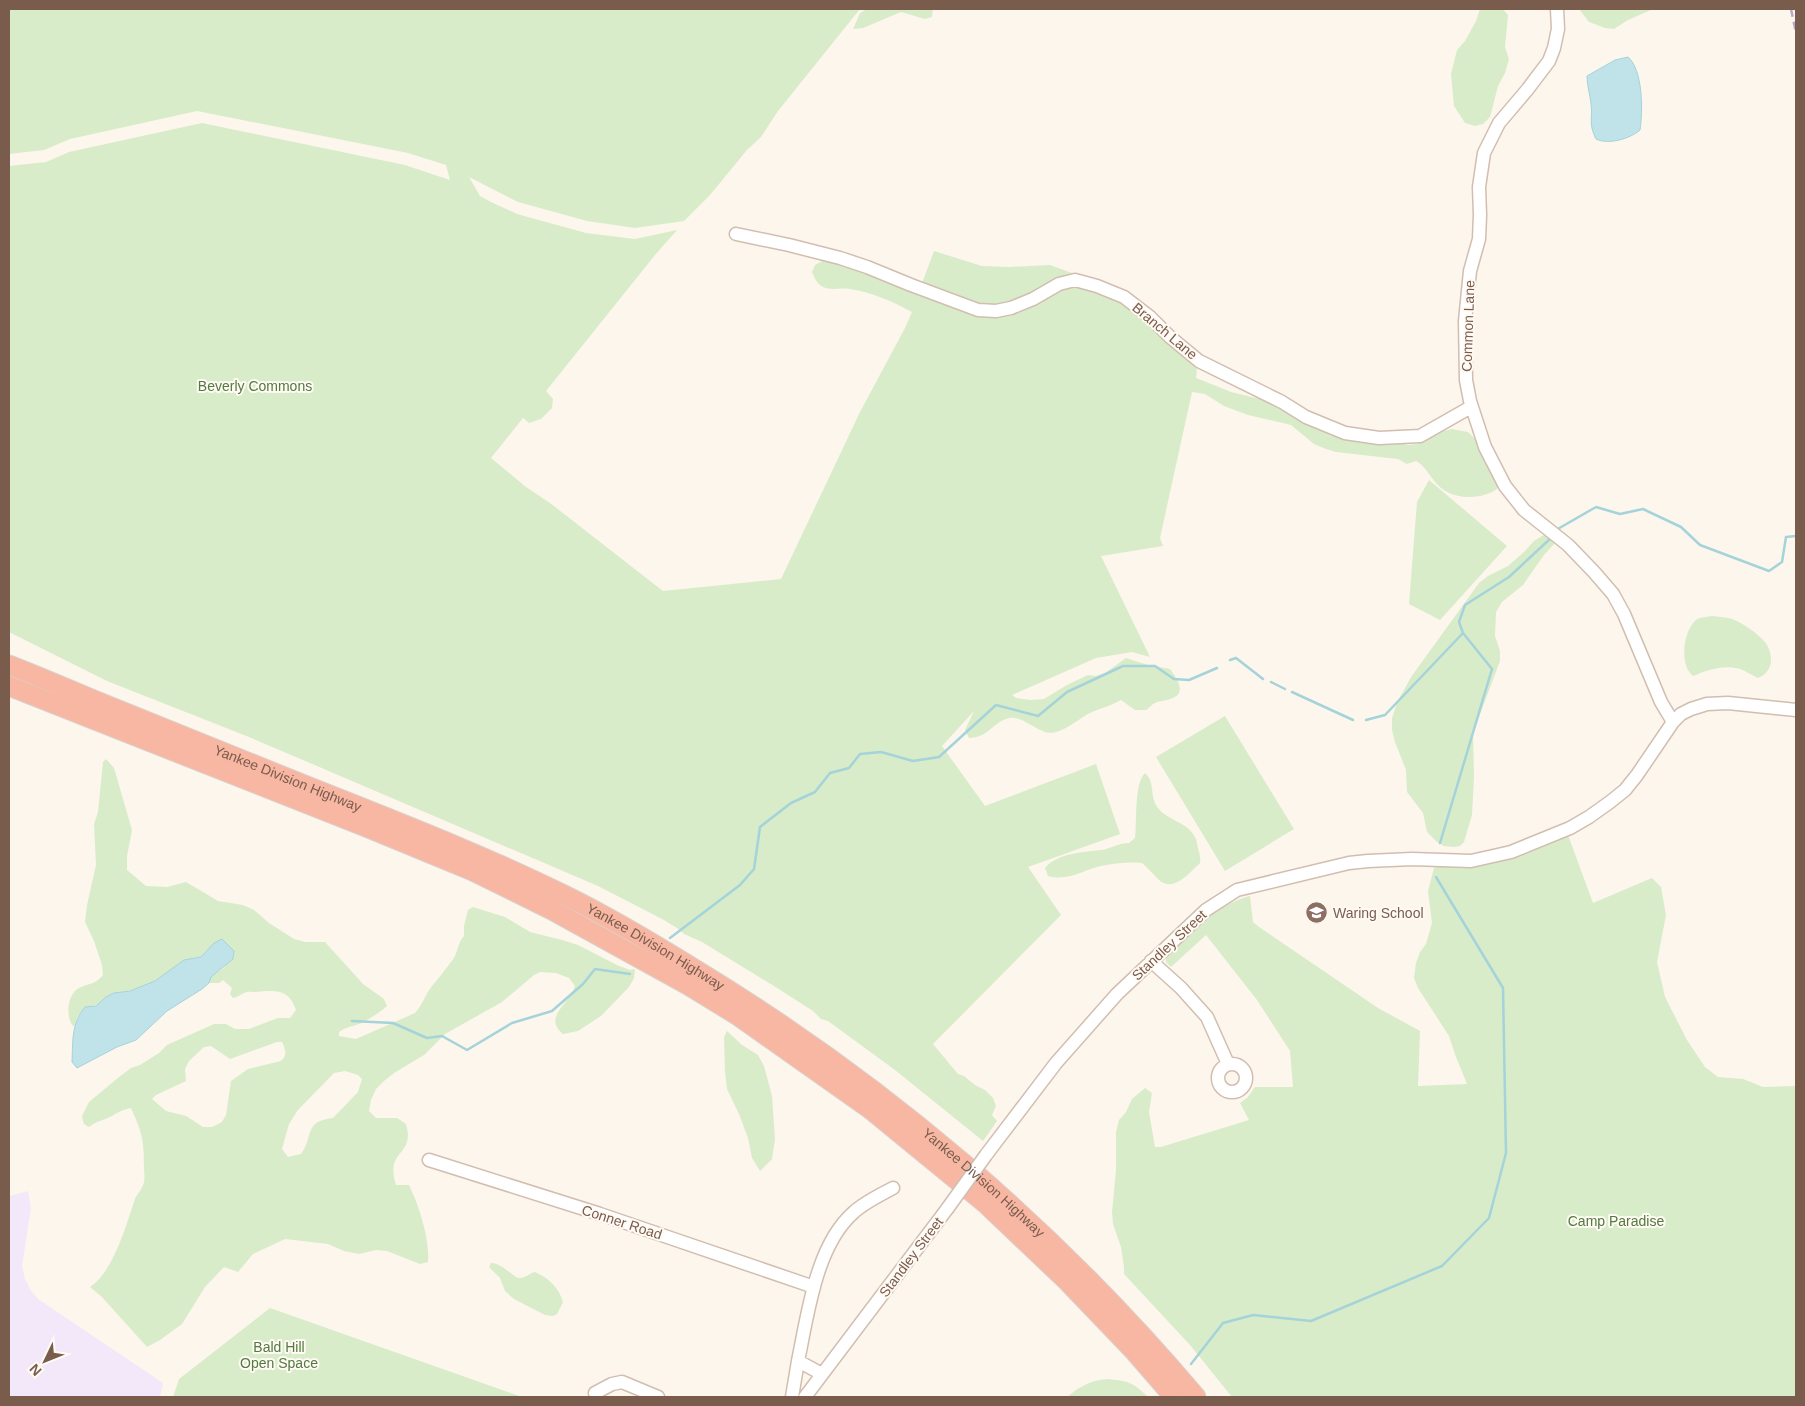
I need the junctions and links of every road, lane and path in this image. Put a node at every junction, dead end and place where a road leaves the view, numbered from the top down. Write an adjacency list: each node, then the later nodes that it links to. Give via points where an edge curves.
1 (1557, 9): 3 (street, Common Lane, via 1558,29 1548,60 1528,90 1499,123 1484,153 1479,187 1479,239 1470,271 1465,321 1466,380)
2 (736, 234): 3 (street, Branch Lane, via 849,261 978,310 1011,308 1059,284 1075,280 1097,286 1124,297 1199,361 1306,417 1345,433 1379,438 1420,436)
3 (1471, 406): 7 (street, Common Lane, via 1485,447 1506,486 1524,510 1589,566 1613,594)
4 (9, 665): 20 (highway, Yankee Division Highway, via 474,854 574,900 736,994 867,1085 1000,1194 1094,1286)
5 (9, 686): 19 (highway, Yankee Division Highway, via 473,871 552,910 688,985 737,1015 870,1109 986,1204 1072,1287)
6 (1796, 710): 7 (street, via 1707,704 1681,714)
7 (1673, 722): 8 (street, Standley Street, via 1625,790 1570,828 1511,852 1471,861 1412,859 1349,863 1237,890 1206,910)
8 (1151, 961): 9 (street, via 1206,1017); 14 (street, Standley Street, bridge, via 1056,1063)
9 (1228, 1064)
10 (429, 1160): 12 (street, Conner Road)
11 (894, 1188): 12 (street, via 863,1205 842,1224 823,1258)
12 (814, 1287): 13 (street)
13 (798, 1361): 14 (street); 17 (street)
14 (822, 1374): 18 (street, Standley Street)
15 (595, 1393): 16 (street, via 622,1382)
16 (658, 1397)
17 (792, 1397)
18 (805, 1397)
19 (1174, 1397)
20 (1196, 1397)

